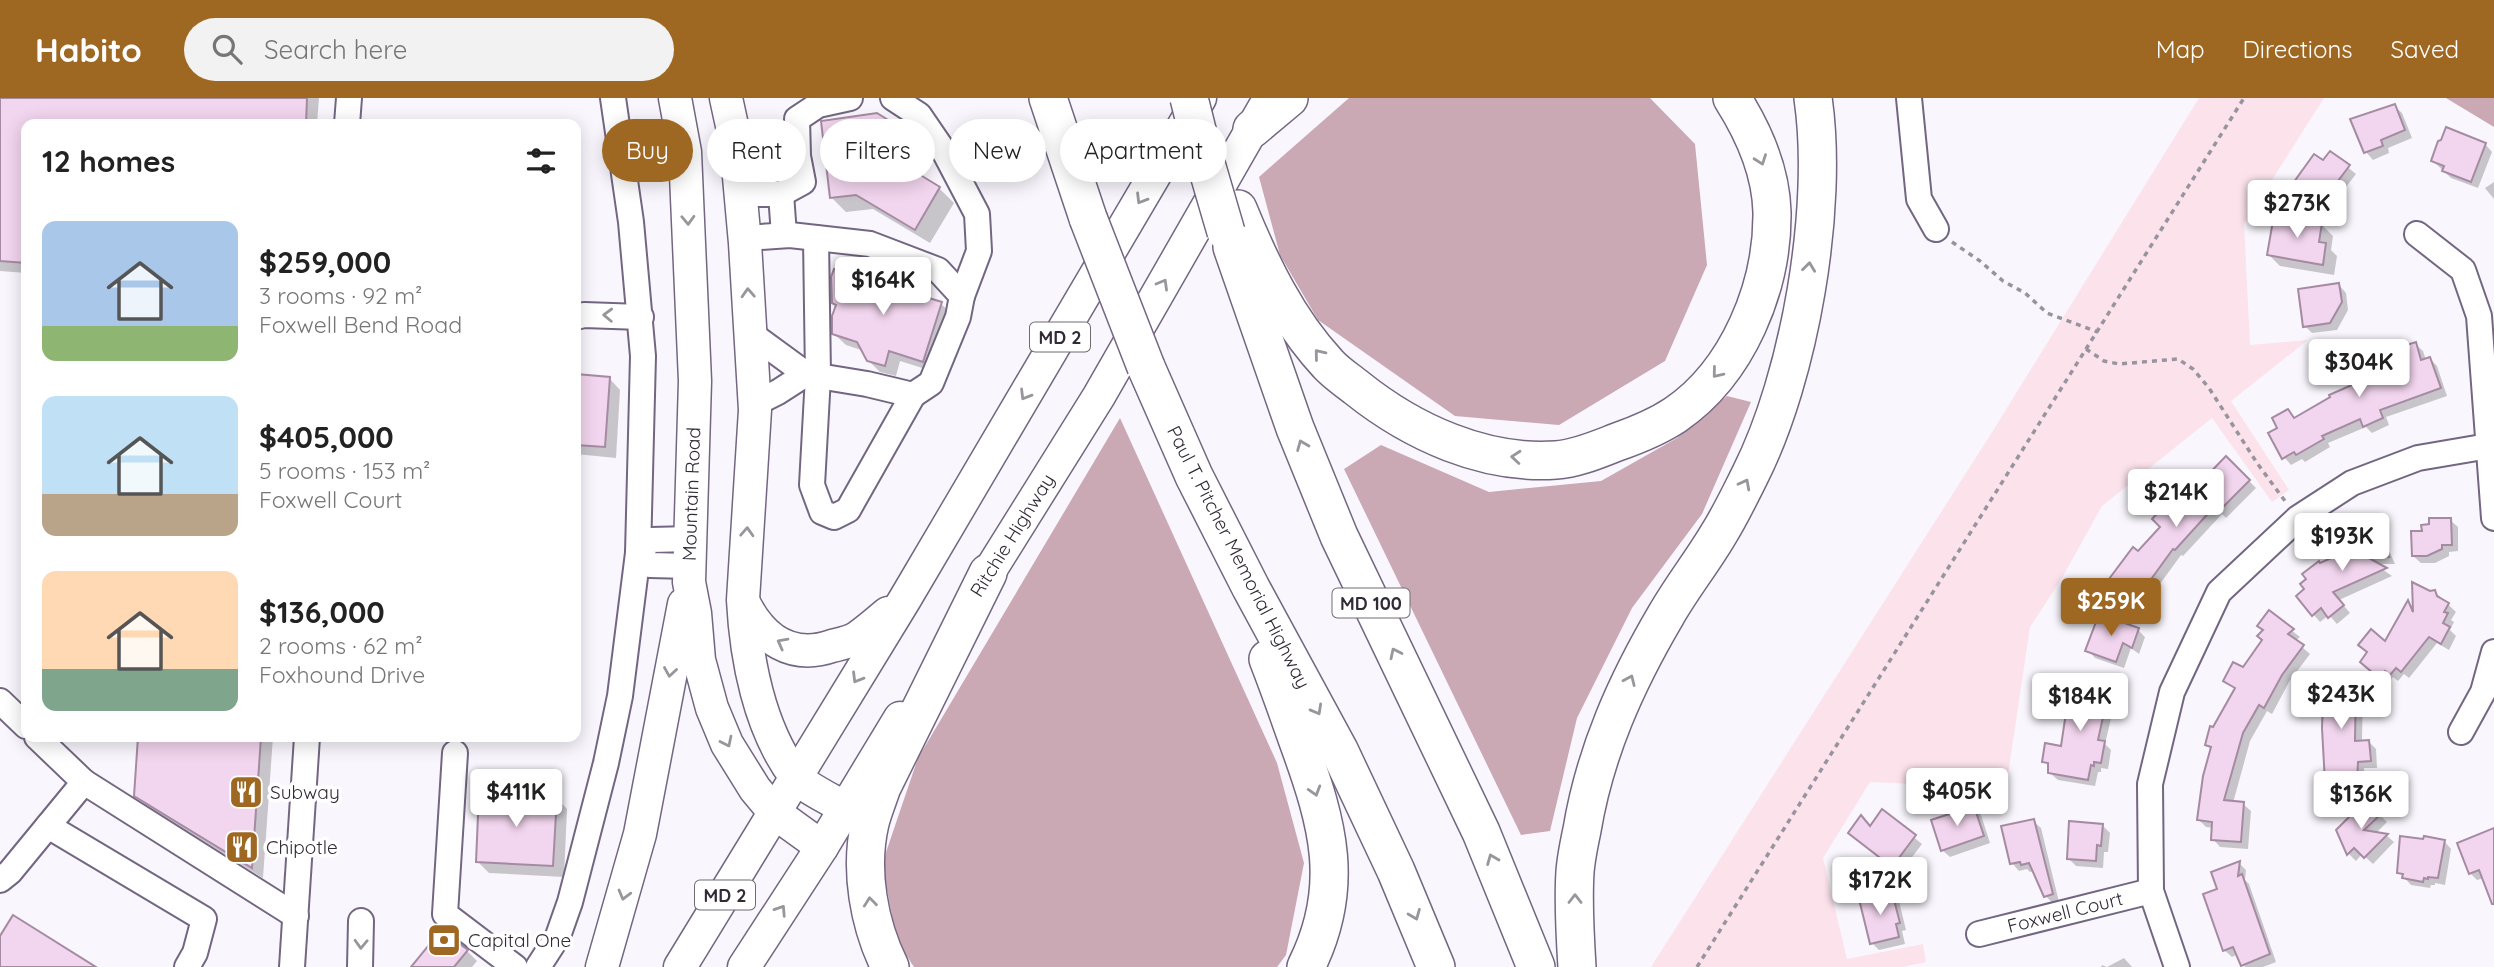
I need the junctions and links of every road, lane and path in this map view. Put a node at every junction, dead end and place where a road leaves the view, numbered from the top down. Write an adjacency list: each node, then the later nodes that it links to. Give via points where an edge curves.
1 (349, 98): 17 (street)
2 (613, 98): 30 (street)
3 (675, 98): 42 (main road, Mountain Road, one-way to 42, via 685,152 695,381)
4 (726, 98): 19 (main road)
5 (850, 98): 20 (street, via 818,105 797,119 803,182)
6 (892, 98): 28 (street, via 919,115 977,214 979,251)
7 (1048, 98): 21 (highway, Paul T. Pitcher Memorial Highway)
8 (1056, 98): 21 (highway)
9 (1192, 98): 22 (highway, MD 100, bridge, via 1202,150)
10 (1200, 98): 44 (main road, MD 2, one-way to 44)
11 (1270, 98): 18 (main road, Ritchie Highway / MD 2)
12 (1289, 98): 18 (highway)
13 (1732, 98): 22 (highway, one-way to 22, via 1764,166 1772,211 1768,260 1756,306 1733,354 1675,414 1641,433 1558,460 1509,458 1466,448 1412,427 1372,401 1329,366 1295,323)
14 (1813, 98): 76 (highway, one-way to 14, via 1575,870 1586,802 1608,730 1667,612 1718,535 1752,472 1796,340 1817,196)
15 (1909, 98): 23 (street, via 1919,199)
16 (2244, 98): 31 (path)
17 (347, 119)
18 (1252, 129): 43 (main road, Ritchie Highway / MD 2, one-way to 18, via 1099,396)
19 (740, 194): 20 (street); 26 (main road)
20 (781, 194): 25 (street)
21 (1088, 218): 38 (highway, Paul T. Pitcher Memorial Highway, bridge)
22 (1232, 220): 75 (highway, MD 100, one-way to 22, via 1481,832 1339,536 1295,428)
23 (1936, 229): 31 (path, via 2047,313)
24 (2417, 234): 37 (street, via 2463,270 2479,316)
25 (783, 236): 26 (street); 27 (street)
26 (745, 238): 32 (main road, one-way to 26)
27 (816, 238): 28 (street, via 870,244 938,270); 34 (street)
28 (962, 296): 35 (street, via 931,383)
29 (581, 315): 30 (street, one-way to 29)
30 (640, 317): 41 (street)
31 (2098, 332): 33 (path)
32 (750, 333): 34 (street); 36 (main road)
33 (2086, 349): 39 (path, via 2119,364 2178,359 2193,369); 77 (path)
34 (812, 375): 35 (street); 35 (street, via 812,485 822,512 834,517 848,510); 36 (street)
35 (913, 395)
36 (754, 404): 45 (main road, one-way to 36)
37 (2491, 445): 39 (street, via 2418,458 2352,483); 40 (street)
38 (1194, 476): 73 (highway, one-way to 73, via 1272,669 1328,838 1325,916); 74 (highway, Paul T. Pitcher Memorial Highway, one-way to 74, via 1339,750)
39 (2298, 518): 60 (street, via 2219,592 2172,692 2150,784)
40 (2494, 518)
41 (638, 553): 42 (street, via 651,540); 69 (street, via 620,696 606,763 570,902 558,936)
42 (689, 562): 56 (main road, Mountain Road, one-way to 56, via 699,660 712,708 741,768); 70 (main road, one-way to 70, via 640,834)
43 (988, 573): 55 (main road, Ritchie Highway / MD 2); 72 (highway, one-way to 43, via 871,914 866,868 870,825 882,787)
44 (905, 599): 45 (main road, one-way to 45, via 855,639 815,652 787,648 767,635); 53 (main road, MD 2, one-way to 53)
45 (743, 600): 53 (main road, via 758,695)
46 (2494, 652): 49 (street, via 2483,692)
47 (0, 701): 48 (street)
48 (21, 721)
49 (2461, 732)
50 (42, 742): 54 (street)
51 (307, 742): 61 (street)
52 (455, 753): 68 (street, via 445,914)
53 (796, 778): 55 (main road); 56 (main road, MD 2)
54 (84, 782): 57 (street); 61 (street)
55 (845, 808): 58 (main road, Ritchie Highway / MD 2)
56 (775, 813): 58 (main road, Mountain Road); 64 (main road, MD 2)
57 (48, 826): 59 (street); 65 (street, via 204,919)
58 (822, 847): 71 (main road, Ritchie Highway / MD 2, one-way to 58)
59 (0, 880)
60 (2151, 891): 63 (street, Foxwell Court); 78 (street)
61 (296, 916): 66 (street)
62 (361, 921): 67 (street, one-way to 67)
63 (1979, 934)
64 (684, 963)
65 (187, 967)
66 (292, 967)
67 (360, 967)
68 (515, 967)
69 (538, 967)
70 (602, 967)
71 (744, 967)
72 (890, 967)
73 (1306, 967)
74 (1436, 967)
75 (1536, 967)
76 (1577, 967)
77 (1697, 967)
78 (2177, 967)

